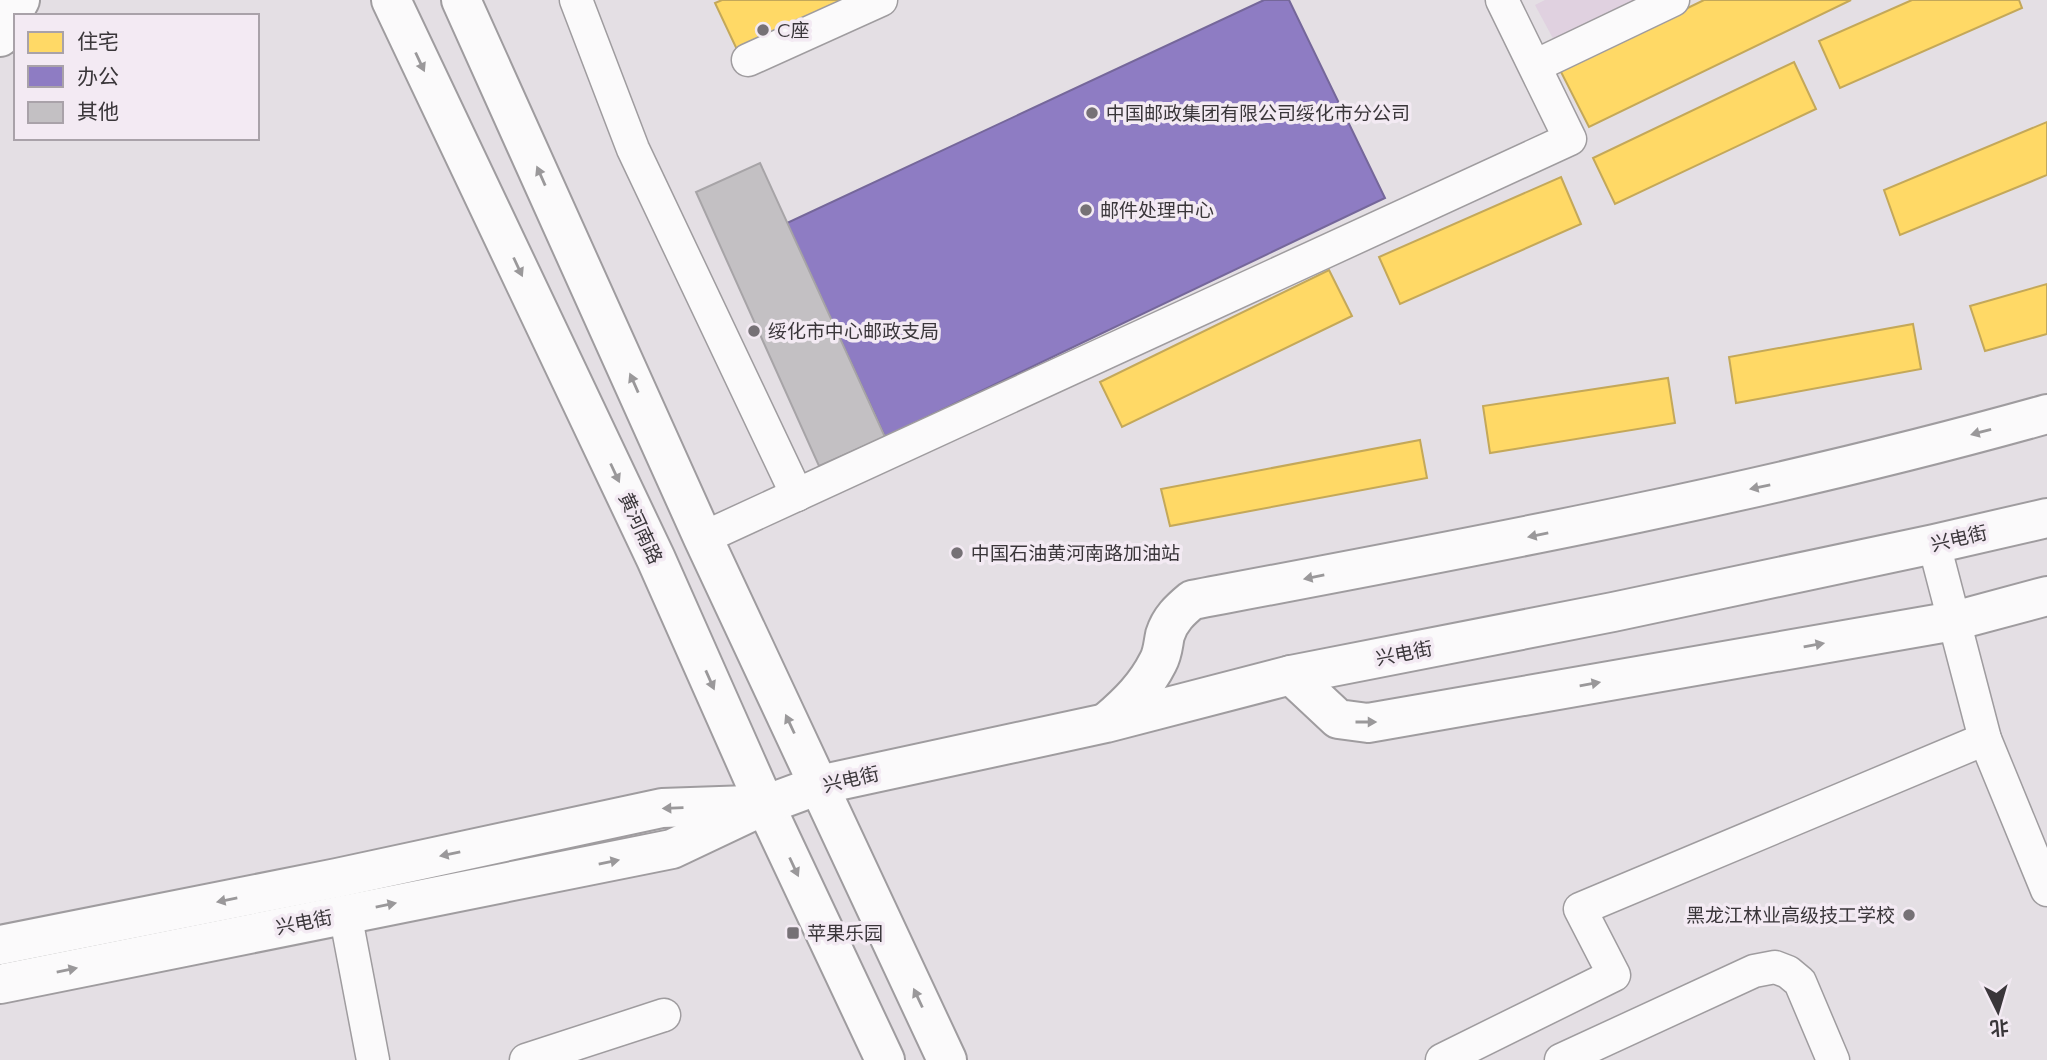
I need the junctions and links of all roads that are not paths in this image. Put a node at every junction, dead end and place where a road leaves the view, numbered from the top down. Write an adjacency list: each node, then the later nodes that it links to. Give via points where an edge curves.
1 (20, 0): 8 (main road)
2 (391, 0): 16 (main road, 黄河南路, one-way to 16)
3 (461, 0): 14 (main road, one-way to 3)
4 (576, 0): 12 (street, via 633,149)
5 (881, 0): 9 (street)
6 (1673, 0): 10 (street)
7 (1505, 1): 10 (street)
8 (0, 37)
9 (748, 60)
10 (1535, 66): 12 (street, via 1570,139)
11 (2047, 414): 20 (main road, one-way to 20, via 1768,485 1192,600 1174,616 1149,679)
12 (797, 495): 14 (street)
13 (2047, 518): 15 (main road, 兴电街)
14 (704, 538): 16 (main road); 22 (main road, one-way to 14)
15 (1934, 544): 18 (street); 19 (main road, 兴电街)
16 (656, 559): 23 (main road, 黄河南路, one-way to 23)
17 (2047, 596): 18 (main road)
18 (1954, 621): 19 (main road, one-way to 18, via 1338,719 1368,723); 21 (street)
19 (1291, 675): 20 (main road, 兴电街)
20 (1106, 723): 22 (main road, 兴电街)
21 (1985, 739): 24 (street); 34 (street, via 1580,909 1614,975)
22 (819, 785): 23 (main road, 兴电街); 33 (main road, one-way to 22)
23 (765, 805): 25 (main road, 兴电街, via 672,849); 32 (main road, 黄河南路, one-way to 32)
24 (2047, 890)
25 (341, 896): 26 (main road, 兴电街, one-way to 26); 27 (main road, 兴电街, one-way to 25); 30 (street)
26 (0, 946)
27 (0, 984)
28 (664, 1014): 31 (street)
29 (1595, 1053): 35 (street); 36 (street, via 1754,971 1775,967 1800,982)
30 (373, 1060)
31 (526, 1060)
32 (885, 1060)
33 (947, 1060)
34 (1442, 1060)
35 (1561, 1060)
36 (1833, 1060)

